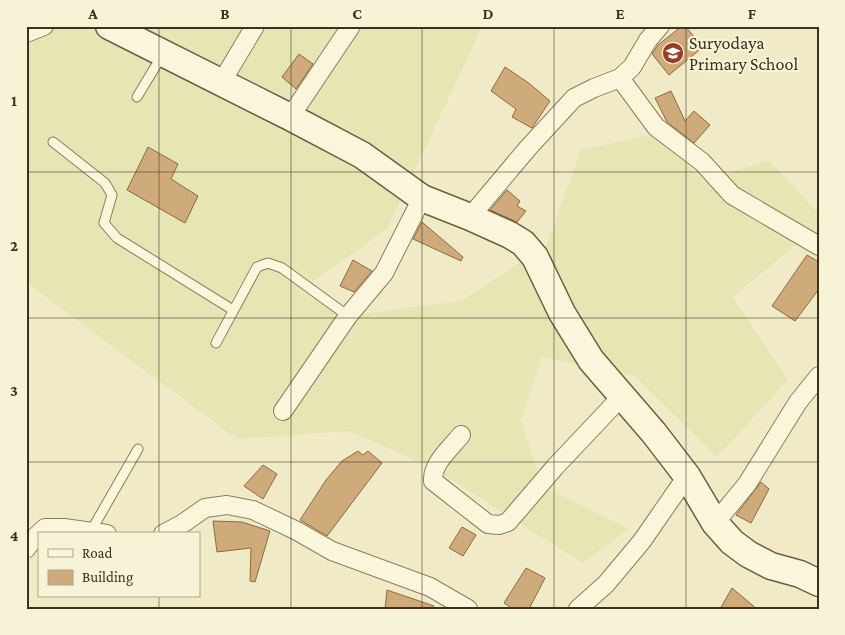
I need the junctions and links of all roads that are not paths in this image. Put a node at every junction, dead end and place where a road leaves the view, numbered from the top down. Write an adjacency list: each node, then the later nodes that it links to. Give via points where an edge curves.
1 (44, 26): 6 (street)
2 (109, 26): 7 (street)
3 (255, 26): 9 (street)
4 (351, 26): 11 (street)
5 (660, 26): 8 (street, via 632,67)
6 (26, 33)
7 (163, 54): 9 (street); 10 (lane)
8 (620, 78): 14 (street, via 574,98); 15 (street, via 656,127 702,162 732,195)
9 (221, 83): 11 (street)
10 (137, 97)
11 (290, 116): 13 (street, via 362,155)
12 (53, 142): 16 (lane, via 106,183 112,195 104,223 117,238)
13 (422, 198): 14 (street); 17 (street, via 384,273)
14 (470, 217): 20 (street, via 523,243 535,257 562,313 591,360)
15 (819, 246)
16 (233, 310): 17 (lane, via 257,267 268,263 282,268); 18 (lane)
17 (348, 316): 21 (street)
18 (216, 343)
19 (819, 376): 25 (street, via 798,402 747,484)
20 (622, 396): 22 (street, via 508,522 499,525 488,524 433,482 437,465); 24 (street)
21 (283, 411)
22 (462, 435)
23 (138, 449): 27 (lane)
24 (687, 476): 25 (street); 33 (street, via 636,548 606,584)
25 (715, 524): 31 (street, via 748,554)
26 (41, 532): 27 (street, via 45,528 64,528)
27 (99, 532)
28 (167, 532): 32 (street, via 205,508 227,505 253,510 332,551 430,587)
29 (38, 534): 30 (street)
30 (26, 549)
31 (819, 583)
32 (468, 609)
33 (578, 609)

